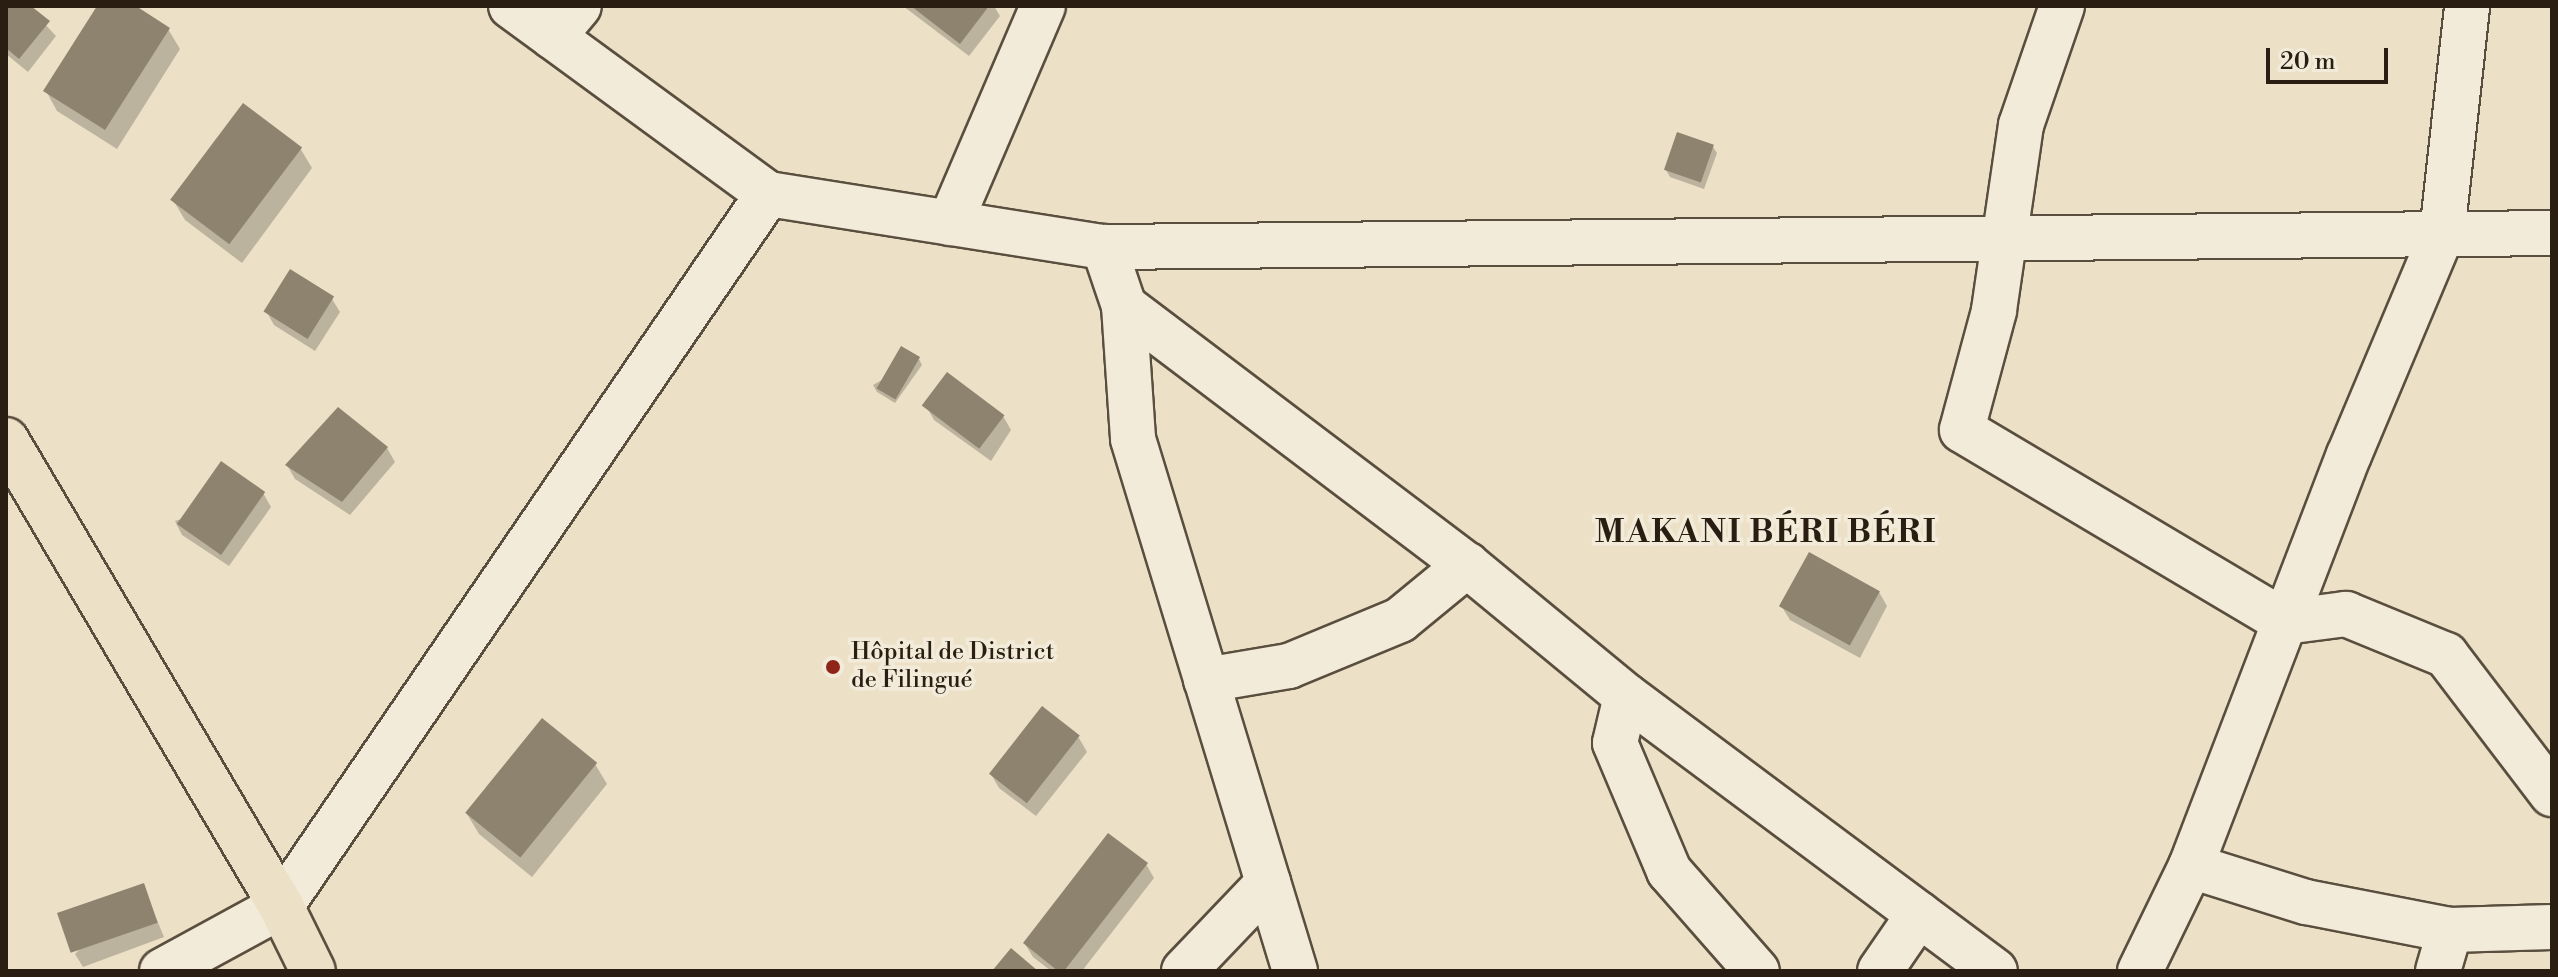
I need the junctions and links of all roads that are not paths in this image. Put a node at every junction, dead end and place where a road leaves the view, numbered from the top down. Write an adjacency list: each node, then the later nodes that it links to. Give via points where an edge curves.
1 (511, 6): 5 (street)
2 (1043, 6): 7 (street)
3 (2062, 6): 10 (street, via 2021,125)
4 (2467, 6): 9 (street)
5 (566, 21): 6 (street)
6 (768, 194): 7 (street); 21 (street)
7 (950, 223): 11 (street)
8 (2552, 233): 9 (street)
9 (2442, 234): 10 (street); 15 (street)
10 (2004, 239): 11 (street); 15 (street, via 1994,311 1962,430)
11 (1104, 247): 12 (street)
12 (1124, 306): 14 (street); 16 (street, via 1133,439)
13 (6, 440): 21 (main road)
14 (1467, 565): 16 (street, via 1400,620 1289,666); 17 (street)
15 (2285, 622): 18 (street, via 2346,614 2446,655); 19 (street)
16 (1206, 680): 20 (street)
17 (1626, 696): 22 (street); 29 (street, via 1615,743 1669,871)
18 (2552, 794)
19 (2191, 866): 24 (street); 32 (street)
20 (1268, 883): 27 (street); 28 (street)
21 (281, 906): 25 (street); 26 (main road)
22 (1919, 914): 30 (street); 31 (street)
23 (2551, 924): 24 (street)
24 (2444, 951)
25 (162, 971)
26 (313, 971)
27 (1184, 971)
28 (1295, 971)
29 (1757, 971)
30 (1880, 971)
31 (1995, 971)
32 (2140, 971)

